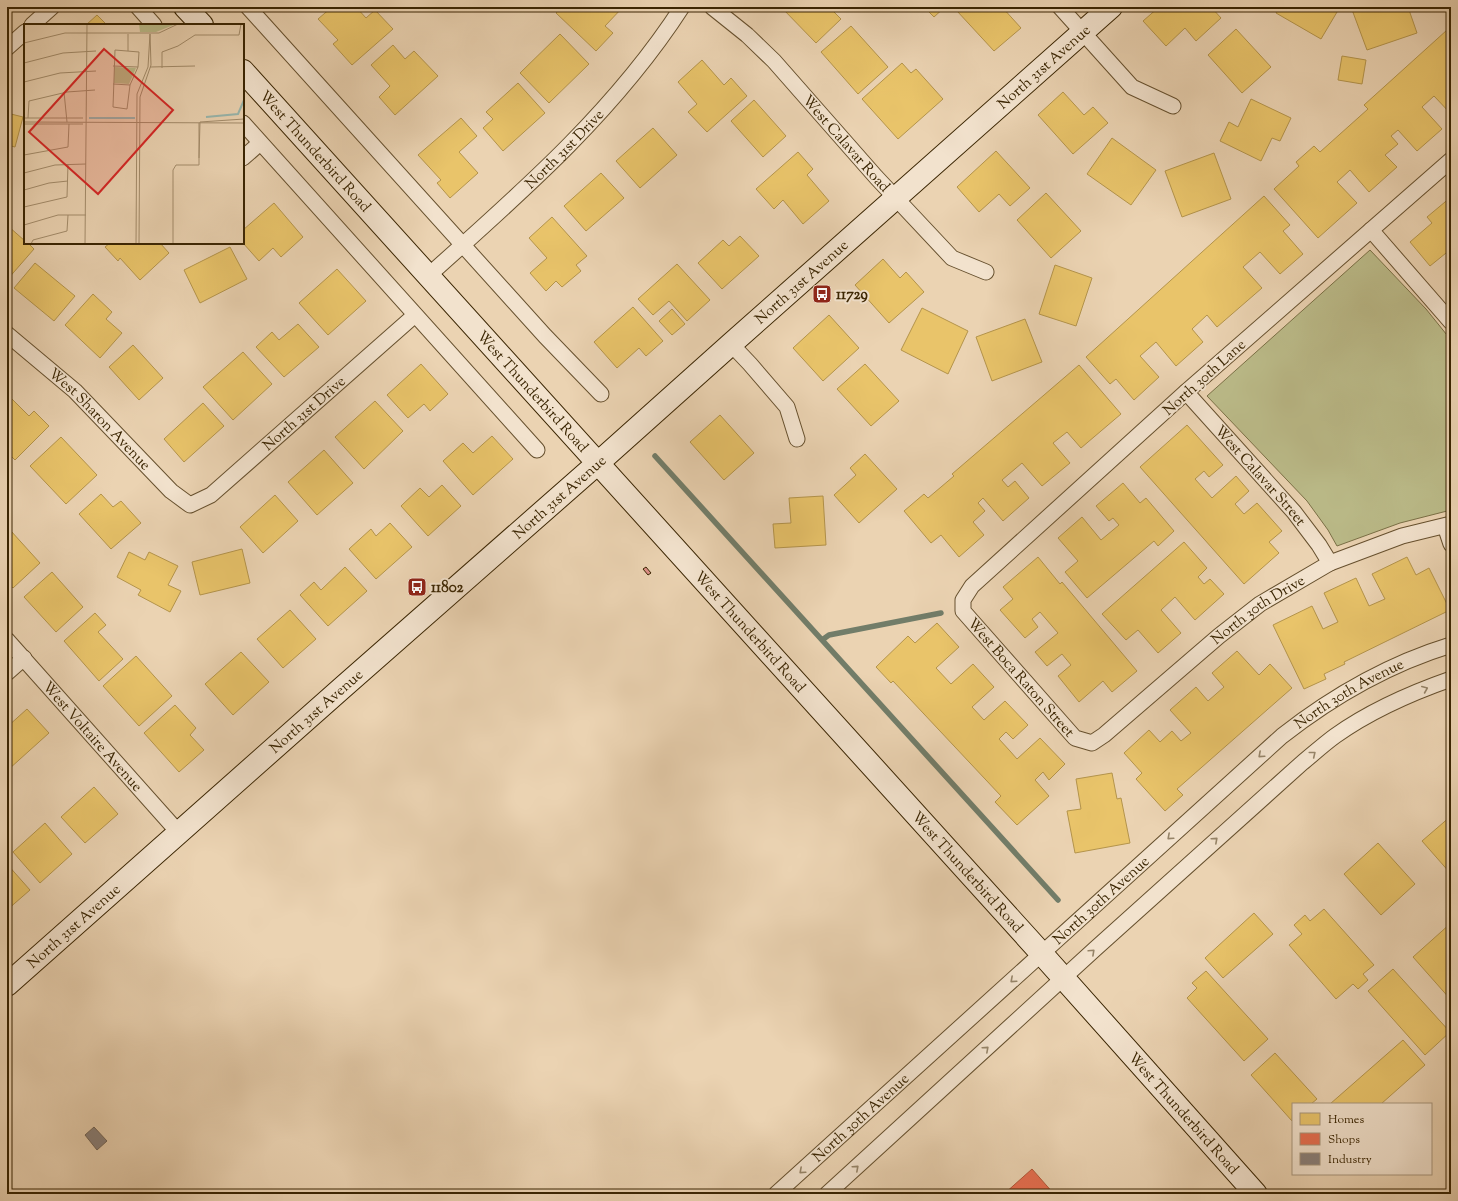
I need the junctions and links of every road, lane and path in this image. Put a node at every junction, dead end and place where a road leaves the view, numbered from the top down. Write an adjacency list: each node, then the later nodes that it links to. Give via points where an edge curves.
1 (52, 7): 9 (street)
2 (138, 7): 10 (street)
3 (186, 7): 11 (main road)
4 (248, 7): 23 (street)
5 (682, 7): 23 (street, North 31st Drive, via 635,72 566,150)
6 (712, 7): 21 (street, West Calavar Road, via 774,61)
7 (1060, 7): 12 (street)
8 (1111, 7): 12 (main road, North 31st Avenue)
9 (33, 24)
10 (153, 24)
11 (201, 24)
12 (1082, 32): 16 (street, via 1132,87); 21 (main road, North 31st Avenue)
13 (24, 33): 14 (street)
14 (7, 48)
15 (244, 72): 25 (main road, West Thunderbird Road)
16 (1173, 106)
17 (244, 124): 18 (street)
18 (260, 143): 19 (street); 26 (street)
19 (244, 157)
20 (1451, 160): 22 (street, North 30th Lane)
21 (896, 198): 24 (street, West Calavar Road, via 952,258); 29 (main road, North 31st Avenue)
22 (1371, 230): 27 (street); 30 (street, North 30th Lane)
23 (462, 245): 25 (street, North 31st Drive); 31 (street)
24 (986, 272)
25 (429, 275): 34 (main road, West Thunderbird Road)
26 (415, 315): 33 (street); 35 (street, North 31st Drive, via 211,495)
27 (1451, 322)
28 (7, 334): 35 (street, West Sharon Avenue, via 75,391 171,491)
29 (730, 344): 32 (street, via 787,407); 34 (main road, North 31st Avenue)
30 (1186, 392): 38 (street, West Calavar Street, via 1294,512); 39 (street, North 30th Lane, via 972,586)
31 (601, 394)
32 (797, 439)
33 (537, 450)
34 (598, 464): 46 (main road, North 31st Avenue); 47 (main road, West Thunderbird Road)
35 (190, 506)
36 (1448, 525): 37 (street); 38 (street, North 30th Drive, via 1402,536)
37 (1451, 544)
38 (1330, 563): 45 (street, North 30th Drive, via 1260,604)
39 (963, 600): 45 (street, West Boca Raton Street, via 963,611 1075,738)
40 (7, 640): 42 (street, West Voltaire Avenue)
41 (1451, 645): 47 (street, North 30th Avenue, one-way to 47, via 1401,663 1310,714 1282,736)
42 (24, 658): 43 (street); 46 (street, West Voltaire Avenue)
43 (7, 674)
44 (1451, 679): 48 (street, North 30th Avenue, one-way to 44, via 1335,736 1373,713)
45 (1092, 743)
46 (179, 834): 49 (main road, North 31st Avenue)
47 (1042, 954): 48 (main road, West Thunderbird Road); 50 (street, North 30th Avenue, one-way to 50)
48 (1063, 978): 51 (street, North 30th Avenue, one-way to 48); 52 (main road, West Thunderbird Road)
49 (7, 985)
50 (776, 1194)
51 (827, 1194)
52 (1256, 1194)

